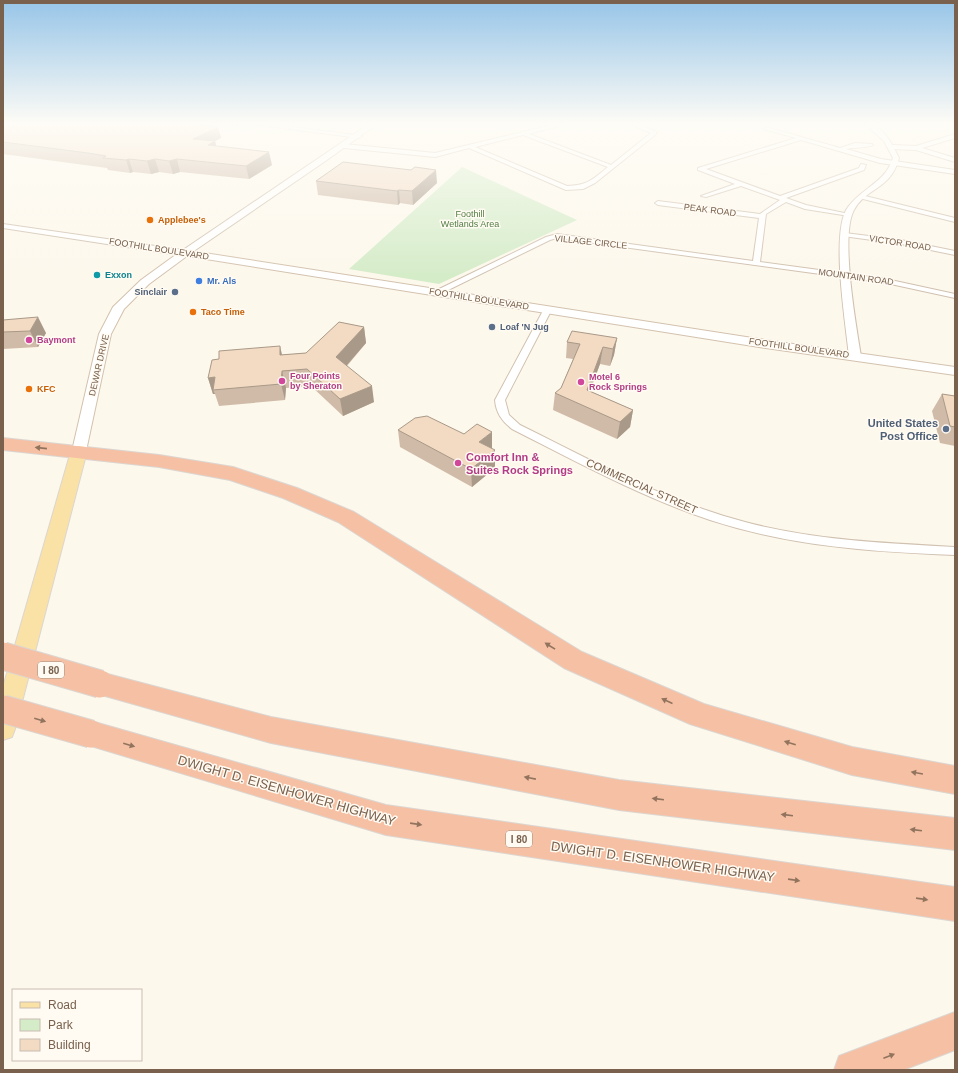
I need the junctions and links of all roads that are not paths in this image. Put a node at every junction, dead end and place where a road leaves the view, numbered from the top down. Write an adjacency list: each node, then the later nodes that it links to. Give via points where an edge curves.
1 (302, 174): 17 (street, DEWAR DRIVE)
2 (533, 174): 3 (street, via 566,188 593,182)
3 (603, 174)
4 (714, 174): 7 (street)
5 (849, 174): 10 (street)
6 (888, 174): 9 (street, via 883,182)
7 (740, 184): 8 (street); 10 (street)
8 (704, 196)
9 (861, 197): 12 (street); 14 (street)
10 (783, 199): 12 (street, via 816,210); 13 (street)
11 (658, 203): 13 (street, PEAK ROAD)
12 (847, 215): 16 (street)
13 (762, 216): 19 (street)
14 (955, 220)
15 (3, 226): 17 (street, FOOTHILL BOULEVARD)
16 (845, 235): 18 (street, VICTOR ROAD, via 901,242); 20 (street)
17 (185, 253): 21 (main road, FOOTHILL BOULEVARD); 27 (main road, DEWAR DRIVE, via 145,282 119,307 105,334)
18 (955, 253)
19 (756, 263): 20 (street, MOUNTAIN ROAD); 21 (street, VILLAGE CIRCLE, via 557,236)
20 (845, 275): 22 (street, MOUNTAIN ROAD, via 911,285); 24 (street)
21 (437, 292): 23 (main road, FOOTHILL BOULEVARD)
22 (955, 296)
23 (548, 309): 24 (main road, FOOTHILL BOULEVARD); 28 (street, COMMERCIAL STREET, via 500,400 502,415 516,427 655,494 695,511 744,526 851,546)
24 (854, 356): 25 (main road, FOOTHILL BOULEVARD)
25 (955, 371)
26 (3, 444): 27 (highway, one-way to 26)
27 (79, 451): 31 (main road, DEWAR DRIVE); 32 (highway, one-way to 27, via 852,761 700,715 573,660 346,517 290,493 233,474)
28 (955, 551)
29 (3, 656): 33 (highway, I 80, one-way to 29, bridge, via 619,795 271,730)
30 (3, 709): 34 (highway, DWIGHT D. EISENHOWER HIGHWAY / I 80, one-way to 34, bridge, via 386,820)
31 (3, 729)
32 (955, 780)
33 (955, 834)
34 (955, 904)
35 (955, 1031): 36 (highway, one-way to 35)
36 (853, 1070)

